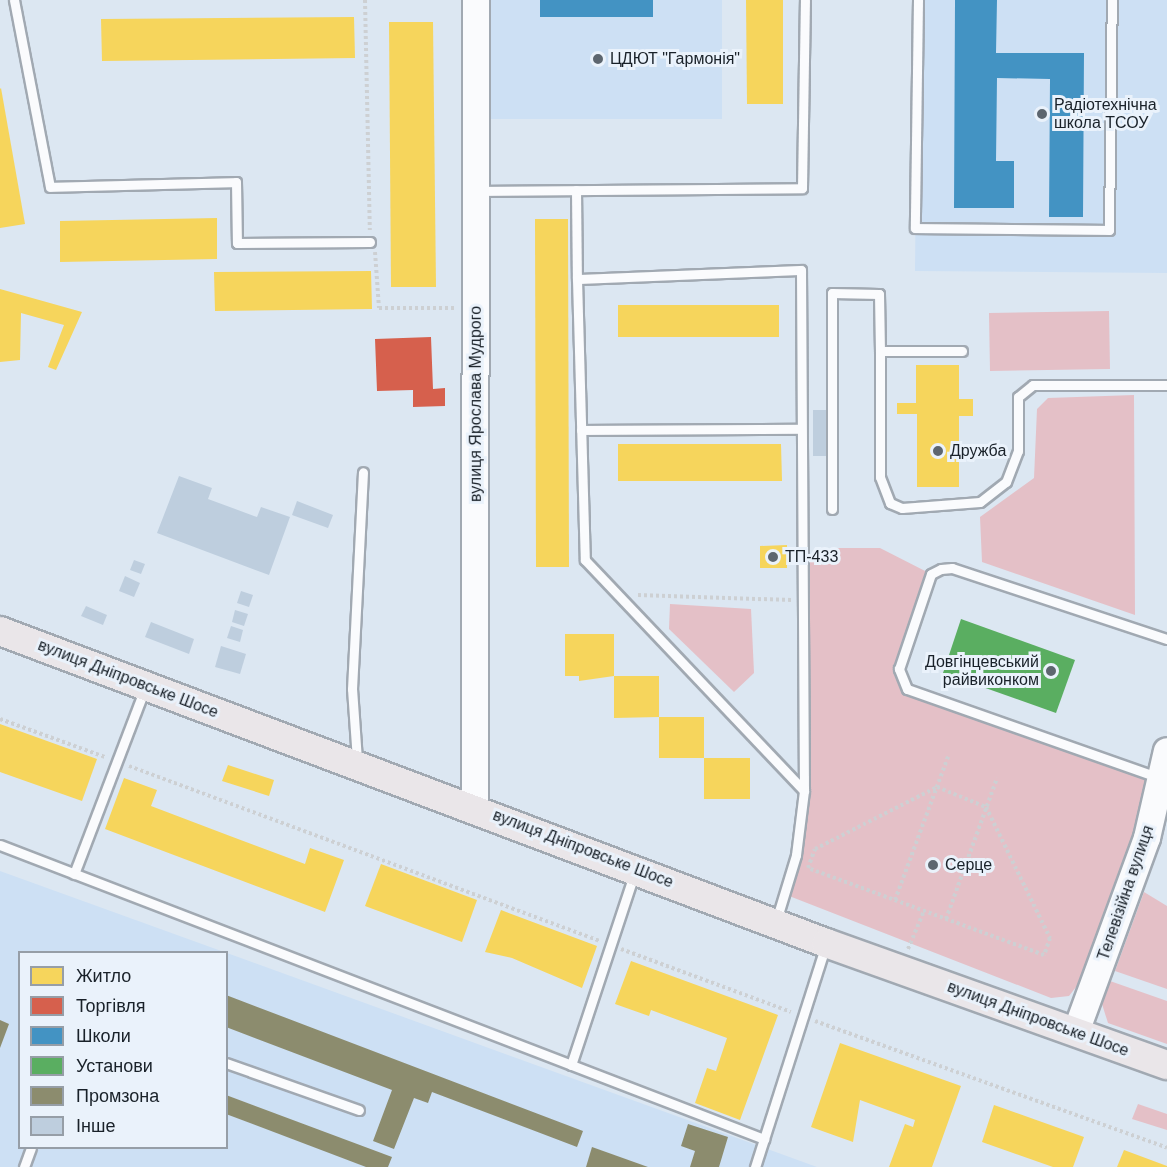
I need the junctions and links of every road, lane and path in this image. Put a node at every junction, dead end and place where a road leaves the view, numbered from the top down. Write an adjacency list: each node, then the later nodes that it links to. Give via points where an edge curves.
1 (14, 0): 9 (lane, via 50,187 236,182 237,243)
2 (365, 0): 9 (path)
3 (476, 0): 8 (street, вулиця Ярослава Мудрого)
4 (805, 0): 7 (lane, via 802,188)
5 (918, 0): 6 (lane, via 915,228 1109,230)
6 (1112, 0)
7 (576, 190): 8 (lane); 10 (lane)
8 (476, 191): 11 (street, вулиця Ярослава Мудрого)
9 (370, 242): 11 (path, via 378,261 379,308)
10 (577, 279): 15 (lane, via 801,270); 16 (lane)
11 (476, 307): 34 (street, вулиця Ярослава Мудрого)
12 (880, 351): 13 (lane); 14 (lane, via 880,477 890,503 902,508 980,502 1006,482 1017,452 1018,397 1033,385); 18 (lane, via 879,294 832,293)
13 (962, 351)
14 (1167, 385)
15 (801, 429): 16 (lane); 20 (lane)
16 (581, 430): 19 (lane, via 585,560)
17 (363, 472): 28 (lane, via 352,689)
18 (832, 509)
19 (619, 595): 20 (path); 32 (lane)
20 (801, 601): 32 (lane)
21 (0, 631): 23 (main road, вулиця Дніпровське Шосе)
22 (1167, 639): 30 (lane, via 941,569 931,574 898,669 907,689)
23 (146, 686): 27 (lane); 28 (main road, вулиця Дніпровське Шосе)
24 (0, 719): 27 (path)
25 (1167, 751): 30 (street, Телевізійна вулиця)
26 (948, 757): 31 (path)
27 (117, 762): 37 (lane); 43 (path)
28 (358, 765): 34 (main road, вулиця Дніпровське Шосе)
29 (997, 778): 33 (path)
30 (1163, 779): 46 (street, Телевізійна вулиця, via 1147,838)
31 (937, 788): 33 (path); 38 (path); 38 (path, via 815,849 808,868)
32 (804, 791): 41 (lane, via 796,855)
33 (986, 807): 40 (path); 40 (path, via 1050,938 1044,955)
34 (476, 808): 36 (main road, вулиця Дніпровське Шосе)
35 (0, 845): 37 (lane)
36 (636, 870): 41 (main road, вулиця Дніпровське Шосе); 43 (lane)
37 (74, 874): 48 (lane)
38 (895, 900): 39 (path)
39 (924, 911): 40 (path); 44 (path)
40 (946, 919)
41 (775, 923): 42 (main road, вулиця Дніпровське Шосе)
42 (826, 943): 44 (main road, вулиця Дніпровське Шосе); 45 (lane)
43 (611, 945): 45 (path); 48 (lane)
44 (900, 969): 46 (main road, вулиця Дніпровське Шосе)
45 (803, 1017): 51 (lane); 52 (path)
46 (1076, 1032): 49 (main road, вулиця Дніпровське Шосе)
47 (228, 1064): 50 (lane)
48 (571, 1065): 51 (lane)
49 (1167, 1065)
50 (359, 1110)
51 (764, 1139): 55 (lane)
52 (1167, 1148)
53 (31, 1149): 54 (lane)
54 (24, 1167)
55 (755, 1167)

